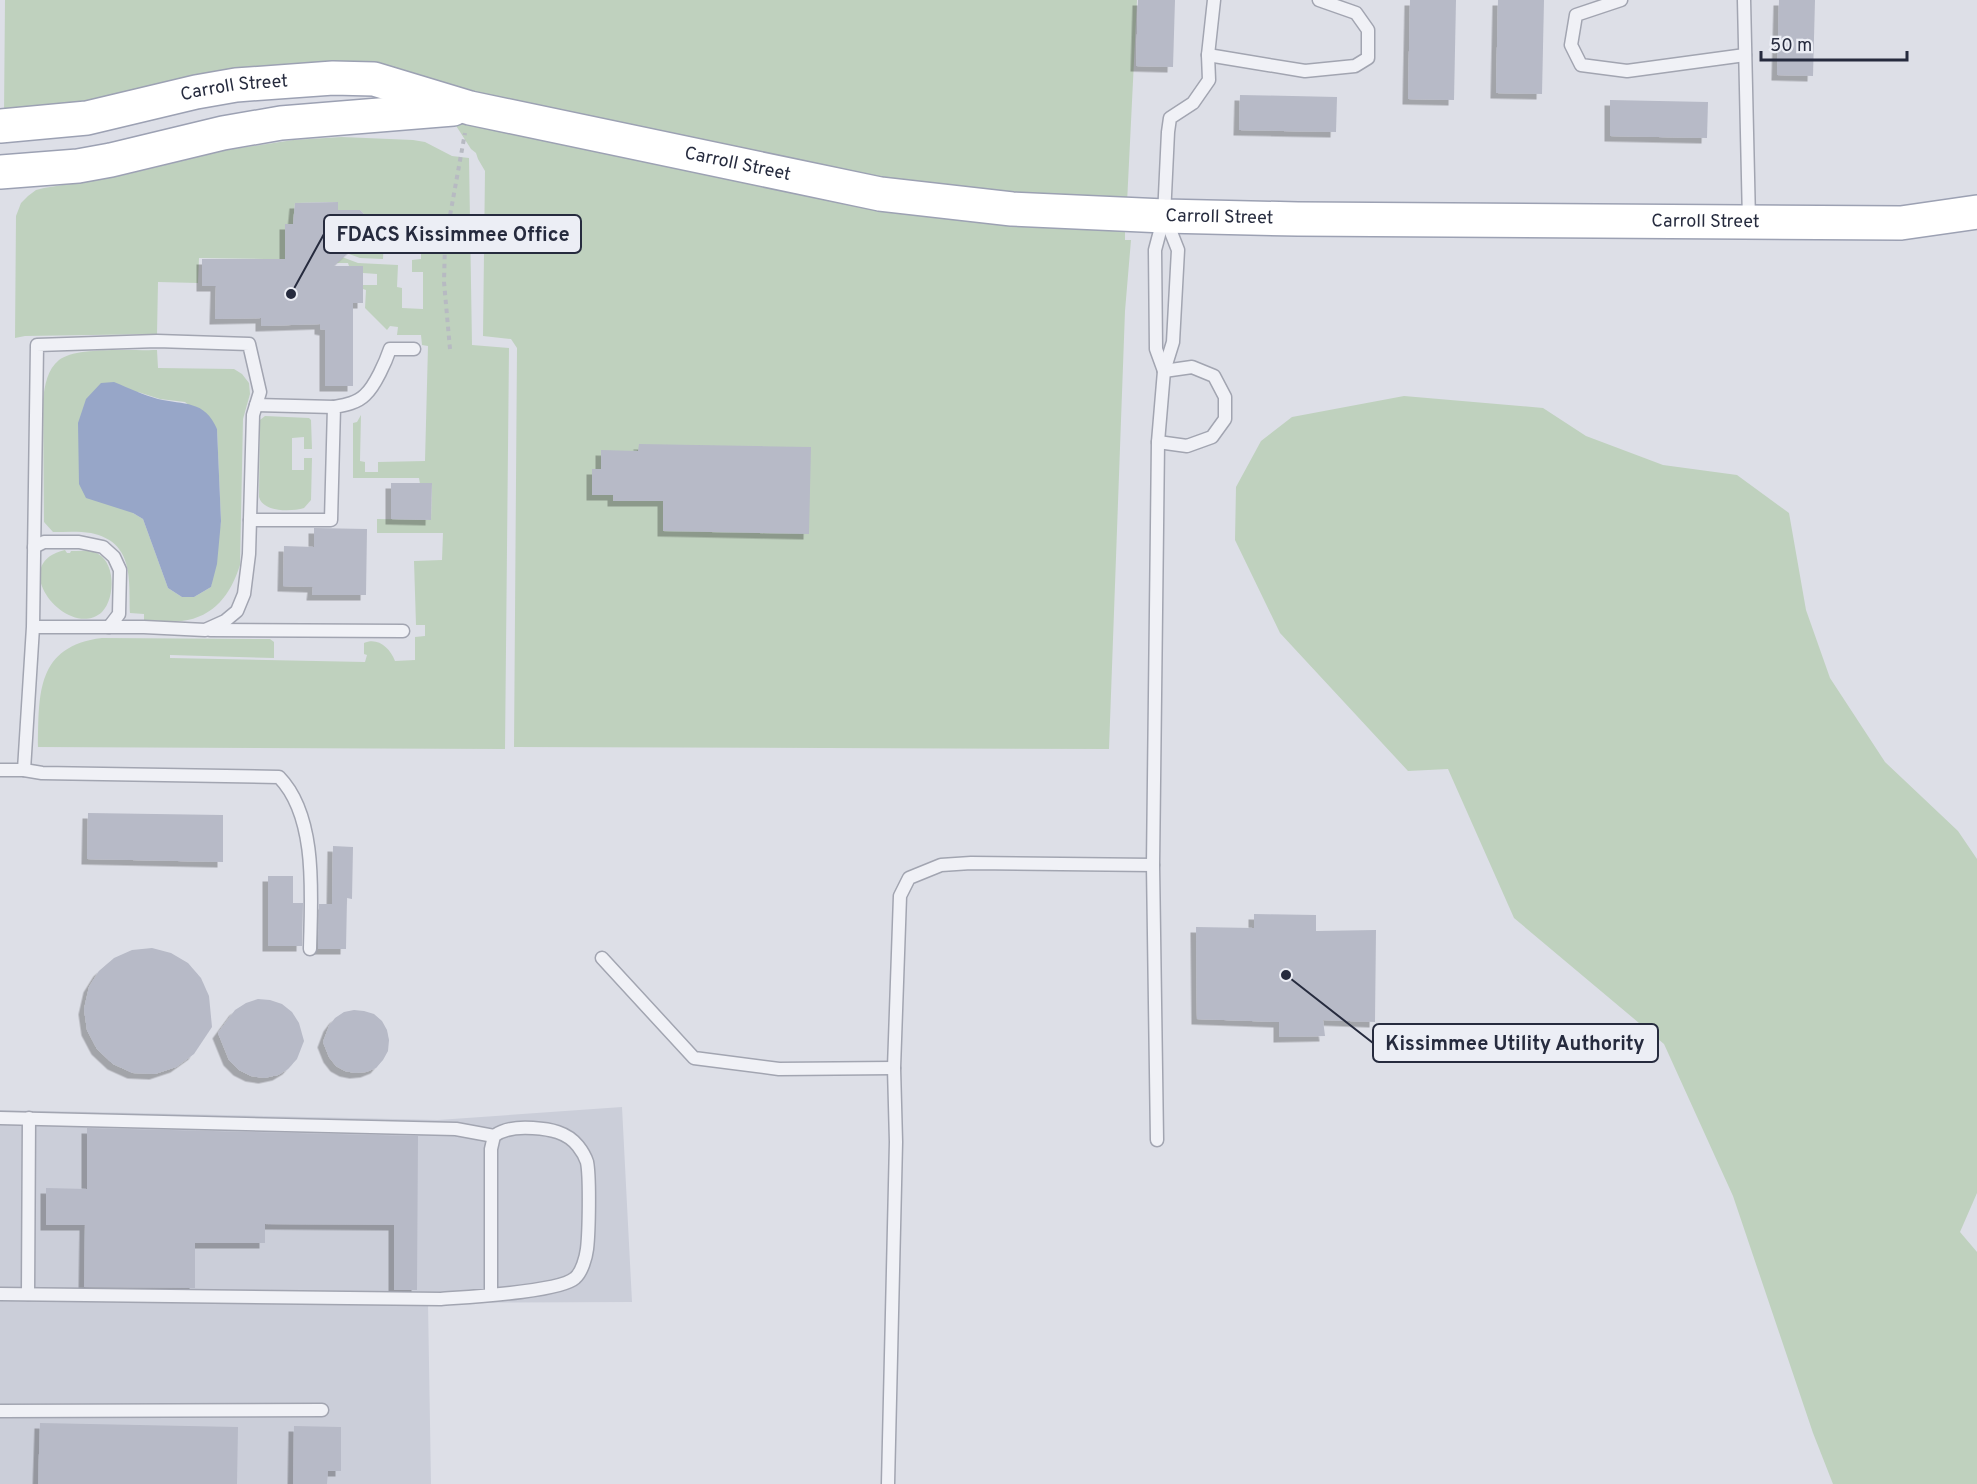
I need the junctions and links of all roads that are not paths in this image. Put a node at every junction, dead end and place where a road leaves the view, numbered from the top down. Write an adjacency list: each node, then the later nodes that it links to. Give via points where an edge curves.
1 (1214, 0): 5 (lane)
2 (1319, 0): 5 (lane, via 1356,13 1368,30 1368,58 1355,66 1305,71)
3 (1622, 0): 6 (lane, via 1576,15 1571,45 1581,65 1627,71)
4 (1744, 0): 6 (lane)
5 (1208, 55): 11 (lane, via 1209,80 1193,103 1170,118)
6 (1745, 56): 12 (lane)
7 (470, 108): 8 (main road, Carroll Street, via 374,79 333,78 236,85 87,118); 9 (main road, Carroll Street, via 281,123 100,162); 11 (main road, Carroll Street, via 880,194 1012,209)
8 (0, 126)
9 (0, 172)
10 (1977, 212): 12 (main road, Carroll Street, via 1901,223)
11 (1164, 216): 12 (main road, Carroll Street); 14 (lane, via 1155,250 1156,349); 14 (lane, via 1178,250 1173,342)
12 (1749, 222)
13 (414, 348): 16 (lane, via 390,349 366,395 350,405)
14 (1164, 371): 17 (lane); 17 (lane, via 1192,367 1214,376 1225,397 1225,419 1212,437 1187,446)
15 (256, 405): 16 (lane); 18 (lane); 19 (lane, via 260,392 249,344 157,341 37,345)
16 (334, 406): 18 (lane, via 331,520)
17 (1158, 442): 26 (lane)
18 (250, 520): 22 (lane, via 244,594 237,611)
19 (34, 547): 20 (lane); 21 (lane, via 44,542 79,542 103,547 114,557 120,570 119,614)
20 (33, 627): 21 (lane); 25 (lane)
21 (110, 627): 22 (lane)
22 (206, 630): 23 (lane)
23 (403, 631)
24 (0, 770): 25 (lane)
25 (24, 770): 27 (lane, via 279,777 295,798 311,858)
26 (1153, 865): 29 (lane, via 971,862 941,865 909,878 900,896); 33 (lane)
27 (310, 949)
28 (602, 958): 29 (lane, via 694,1058 779,1069)
29 (894, 1068): 39 (lane, via 896,1142)
30 (0, 1118): 31 (lane)
31 (29, 1118): 32 (lane, via 456,1129); 35 (lane)
32 (494, 1136): 36 (lane); 36 (lane, via 503,1130 528,1127 549,1129 573,1140 587,1165 588,1224 587,1250 575,1279 541,1289)
33 (1157, 1140)
34 (0, 1294): 35 (lane)
35 (28, 1294): 36 (lane, via 441,1299)
36 (491, 1295)
37 (322, 1410): 38 (lane)
38 (0, 1411)
39 (888, 1484)

